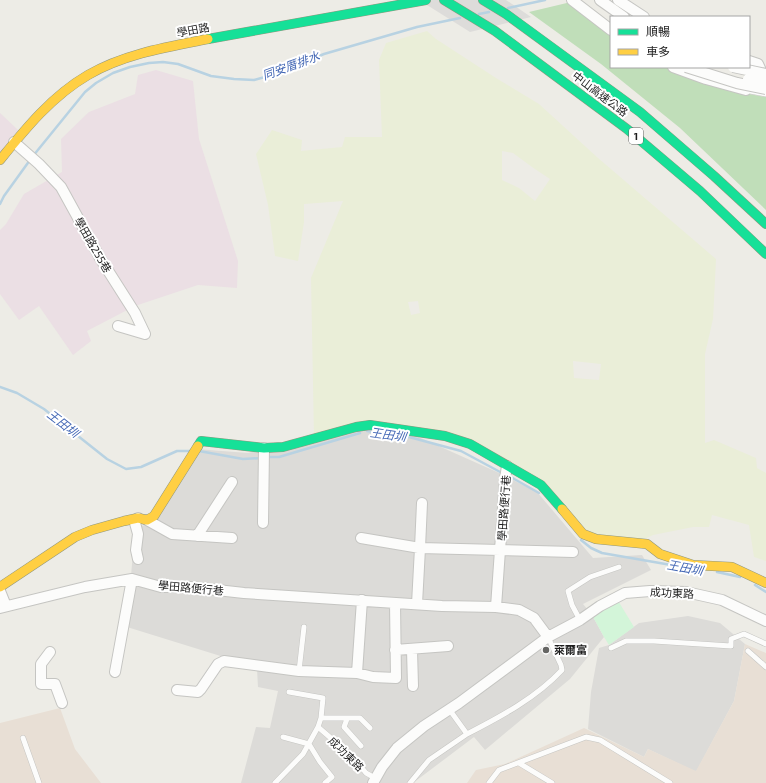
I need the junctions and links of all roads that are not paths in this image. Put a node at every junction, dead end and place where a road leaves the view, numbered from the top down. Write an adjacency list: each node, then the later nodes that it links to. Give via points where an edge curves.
1 (426, 0): 28 (main road, 學田路, via 166,47 126,58 77,83 48,106)
2 (444, 0): 31 (main road, 中山高速公路 / 1, via 495,32 627,129 700,191)
3 (483, 0): 30 (main road, 中山高速公路 / 1, via 640,112)
4 (572, 0): 15 (street)
5 (581, 0): 14 (street)
6 (592, 0): 10 (street)
7 (600, 0): 11 (street)
8 (610, 0): 12 (street)
9 (618, 0): 13 (street)
10 (614, 16)
11 (623, 16)
12 (634, 16)
13 (642, 16)
14 (610, 23)
15 (610, 29)
16 (750, 61): 26 (street, via 758,64 764,79 758,86)
17 (750, 65): 22 (street)
18 (676, 68): 26 (street, via 706,80)
19 (689, 68): 25 (street, bridge)
20 (708, 68): 24 (street, bridge)
21 (738, 68): 23 (street, bridge)
22 (766, 68)
23 (766, 74)
24 (766, 82)
25 (766, 89)
26 (747, 90): 27 (lane)
27 (766, 94)
28 (14, 142): 29 (main road, 學田路); 32 (street, 學田路255巷, via 61,187 145,334)
29 (0, 160)
30 (766, 224)
31 (766, 254)
32 (118, 326)
33 (264, 448): 34 (main road, via 283,447 370,425 445,436 470,444); 37 (main road, via 201,441 154,516); 38 (street)
34 (508, 466): 43 (street, 學田路便行巷); 48 (main road, via 540,485 583,534 596,539 647,544 660,554 693,565 732,567)
35 (232, 482): 39 (street)
36 (422, 503): 42 (street)
37 (142, 519): 39 (street, via 172,534); 45 (street, via 135,523 138,534); 49 (main road, via 124,521 74,537)
38 (263, 523)
39 (197, 536): 40 (street)
40 (232, 538)
41 (361, 538): 42 (street, 學田路便行巷)
42 (420, 548): 43 (street, 學田路便行巷); 53 (street)
43 (501, 550): 44 (street, 學田路便行巷); 55 (street, 學田路便行巷)
44 (573, 552)
45 (138, 559)
46 (619, 567): 56 (lane, via 590,577 568,591)
47 (132, 579): 51 (street, 學田路便行巷, via 161,587); 54 (street, 學田路便行巷, via 84,587); 69 (street)
48 (766, 583)
49 (0, 587)
50 (0, 591): 54 (street)
51 (362, 600): 52 (street, 學田路便行巷); 70 (street)
52 (394, 603): 53 (street, 學田路便行巷); 63 (street)
53 (417, 604): 55 (street, 學田路便行巷)
54 (3, 607)
55 (496, 607): 59 (street, 學田路便行巷, via 519,610 534,618)
56 (580, 620): 57 (street, 成功東路, via 625,593 650,591 686,592 722,600); 59 (street, 成功東路)
57 (766, 621)
58 (304, 628): 68 (lane)
59 (548, 637): 75 (street, 成功東路); 80 (lane, via 562,670 504,714)
60 (766, 644): 62 (lane, via 744,634 731,639 731,646 626,641)
61 (448, 646): 64 (street)
62 (611, 648)
63 (395, 650): 64 (street); 70 (street, via 396,678)
64 (412, 650): 71 (street)
65 (748, 651): 67 (lane)
66 (50, 652): 74 (street, via 41,664 41,684 55,684)
67 (766, 667)
68 (299, 671): 70 (street); 72 (street, via 224,661 218,664 198,692)
69 (115, 672)
70 (357, 673)
71 (413, 686)
72 (177, 690)
73 (289, 692): 76 (lane, 成功東路, via 323,698)
74 (62, 703)
75 (449, 709): 80 (lane); 86 (street, 成功東路, via 397,748)
76 (321, 718): 77 (lane, 成功東路); 78 (lane, 成功東路)
77 (347, 719): 79 (lane, 成功東路, via 360,718); 84 (lane, 成功東路, via 344,726)
78 (318, 727): 83 (lane, 成功東路); 86 (lane, 成功東路, via 354,758)
79 (370, 728)
80 (467, 734): 90 (lane, via 429,760)
81 (283, 736): 83 (lane)
82 (23, 738): 87 (lane)
83 (308, 744): 88 (lane, 成功東路, via 293,766); 89 (lane, 成功東路, via 332,777)
84 (361, 746)
85 (519, 763): 91 (lane, via 499,770); 92 (lane); 93 (lane, via 586,736 600,740)
86 (374, 780)
87 (39, 783)
88 (275, 783)
89 (325, 783)
90 (410, 783)
91 (489, 783)
92 (552, 783)
93 (670, 783)

